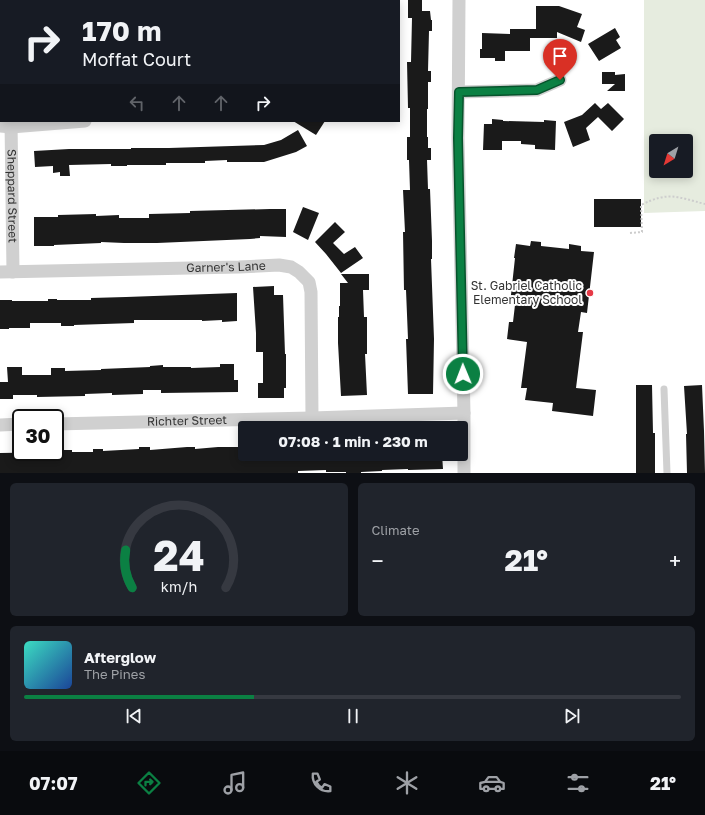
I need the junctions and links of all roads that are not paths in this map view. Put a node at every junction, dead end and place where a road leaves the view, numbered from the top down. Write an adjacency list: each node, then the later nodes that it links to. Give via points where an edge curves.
1 (459, 0): 3 (street)
2 (560, 80): 3 (street, via 537,90)
3 (459, 92): 9 (street)
4 (66, 122): 5 (street)
5 (7, 125): 7 (street, Sheppard Street)
6 (0, 272): 7 (street, Garner's Lane)
7 (13, 272): 10 (street, Garner's Lane, via 279,265 291,267 309,282 311,292)
8 (664, 389): 15 (lane)
9 (464, 413): 10 (street, Richter Street); 14 (street)
10 (312, 418): 12 (street, Richter Street)
11 (12, 424): 13 (street)
12 (64, 424)
13 (0, 425)
14 (464, 473)
15 (667, 473)

